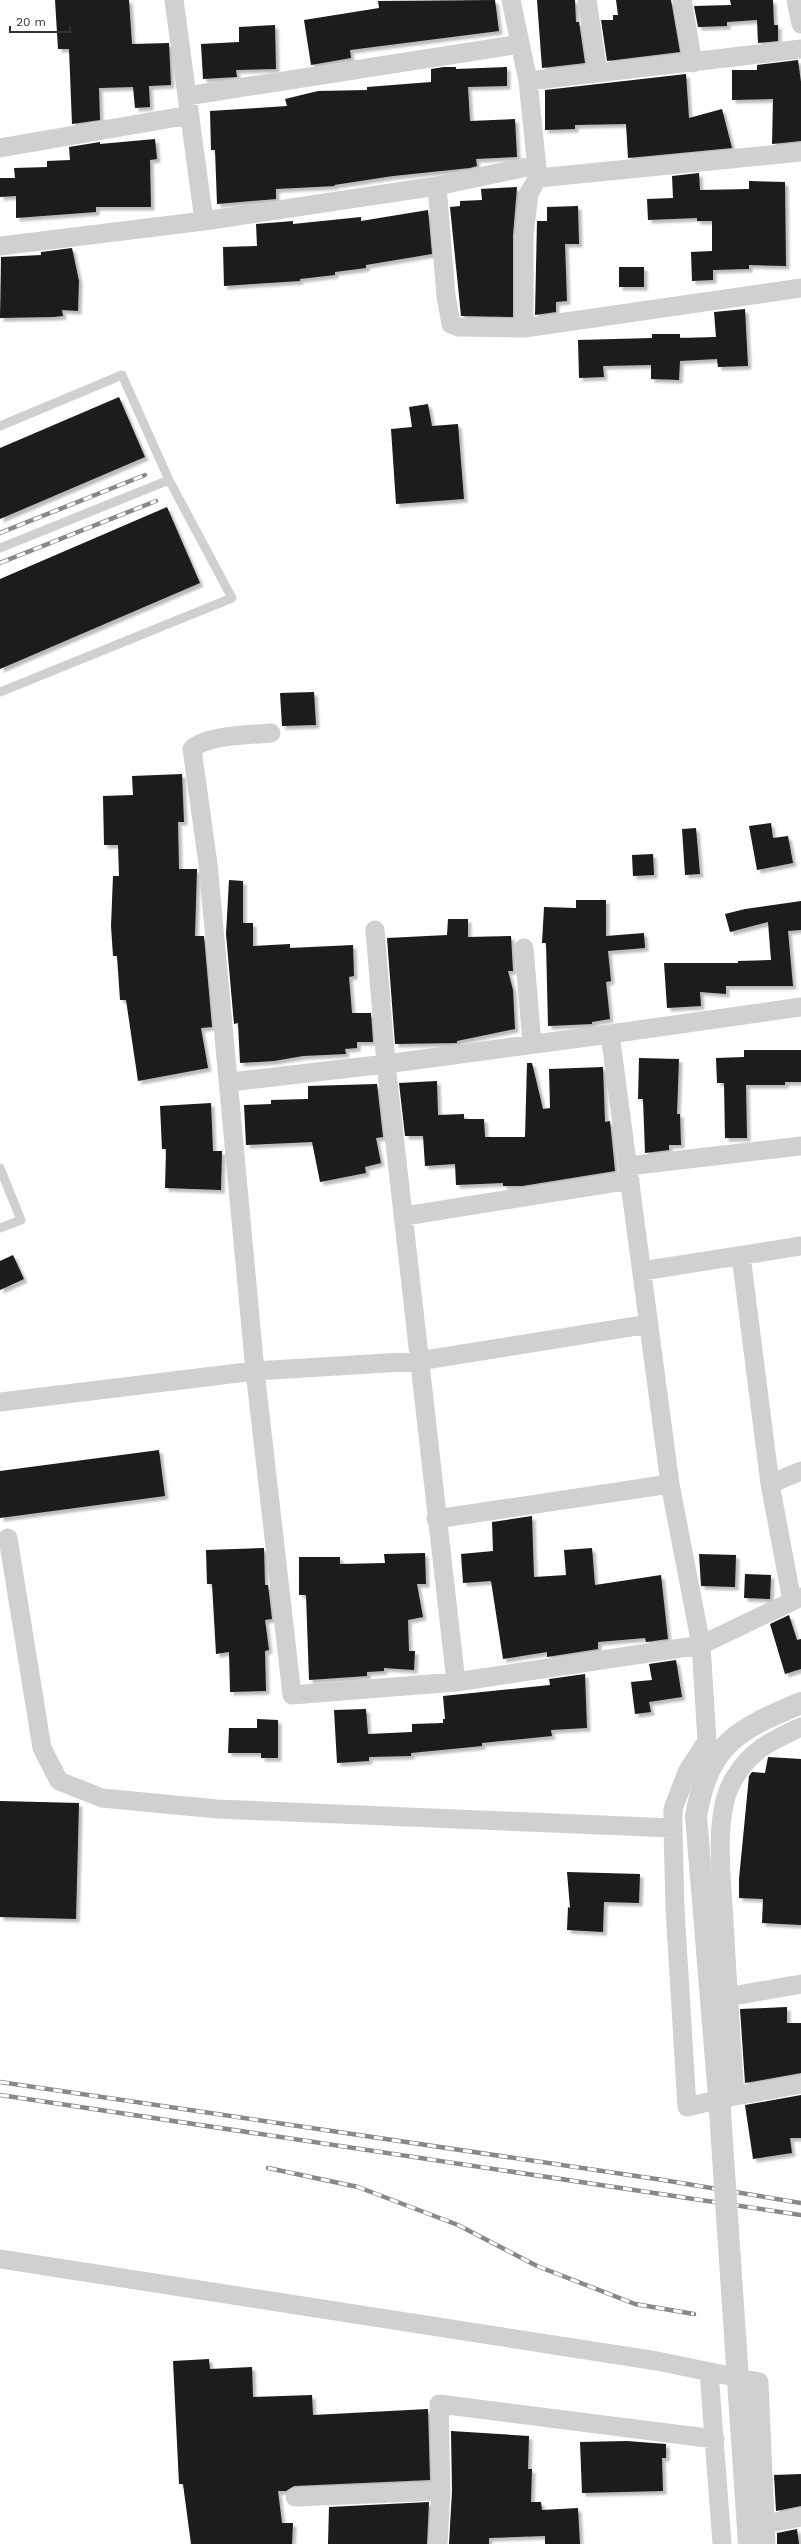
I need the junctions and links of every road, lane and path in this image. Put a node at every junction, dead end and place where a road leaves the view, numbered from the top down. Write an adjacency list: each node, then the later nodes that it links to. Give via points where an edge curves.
1 (174, 0): 12 (street)
2 (511, 0): 7 (street)
3 (587, 0): 10 (street)
4 (682, 0): 9 (street)
5 (796, 0): 6 (street)
6 (801, 24)
7 (520, 44): 11 (street); 12 (street)
8 (801, 49): 9 (street)
9 (693, 63): 10 (street)
10 (598, 73): 11 (street)
11 (528, 81): 16 (street)
12 (187, 96): 13 (street)
13 (190, 115): 14 (street); 18 (street)
14 (0, 148)
15 (801, 152): 16 (street)
16 (537, 171): 17 (street); 21 (street, via 529,193 524,235)
17 (437, 186): 18 (street); 21 (street, via 446,296 451,324 459,327)
18 (204, 221): 19 (street)
19 (0, 246)
20 (801, 288): 21 (street)
21 (524, 328)
22 (0, 426): 23 (lane, via 122,375)
23 (169, 480): 24 (lane); 25 (lane, via 232,598)
24 (0, 548)
25 (0, 692)
26 (271, 733): 33 (street, via 210,740 197,744 192,749 208,864)
27 (375, 930): 32 (street)
28 (524, 948): 31 (street)
29 (801, 1007): 30 (street)
30 (610, 1034): 31 (street); 36 (street)
31 (532, 1043): 32 (street)
32 (386, 1064): 33 (street); 37 (street)
33 (230, 1082): 44 (street)
34 (801, 1146): 36 (street)
35 (0, 1168): 38 (lane, via 21,1220)
36 (629, 1173): 37 (street); 41 (street)
37 (405, 1216): 43 (street)
38 (0, 1228)
39 (801, 1246): 40 (street)
40 (741, 1256): 41 (street); 48 (street)
41 (642, 1271): 42 (street)
42 (649, 1324): 43 (street); 47 (street)
43 (419, 1362): 44 (street); 49 (street)
44 (255, 1371): 45 (street); 53 (street, via 292,1695)
45 (0, 1402)
46 (801, 1472): 48 (street)
47 (670, 1484): 49 (street); 52 (street)
48 (770, 1484): 51 (street)
49 (436, 1519): 53 (street)
50 (8, 1538): 56 (street, via 42,1748 59,1781 102,1798 217,1809)
51 (796, 1599): 52 (street)
52 (701, 1645): 53 (street); 56 (street, via 707,1741 687,1772 673,1809)
53 (456, 1682)
54 (801, 1703): 70 (street, bridge, via 751,1724 723,1746 702,1786 696,1816)
55 (801, 1727): 58 (street, via 754,1752 734,1778 725,1804 720,1865)
56 (673, 1828): 60 (street, via 675,1910 688,2107)
57 (801, 1984): 58 (street)
58 (727, 1997): 60 (street)
59 (801, 2084): 60 (street)
60 (735, 2096)
61 (0, 2259): 62 (street, via 458,2329 657,2361)
62 (709, 2372): 63 (street); 67 (street, via 759,2382)
63 (715, 2439): 64 (street, via 439,2404); 69 (street)
64 (441, 2491): 65 (street); 68 (street)
65 (295, 2497)
66 (801, 2517): 67 (street)
67 (765, 2524): 71 (street)
68 (438, 2544)
69 (722, 2544)
70 (749, 2544)
71 (766, 2544)

